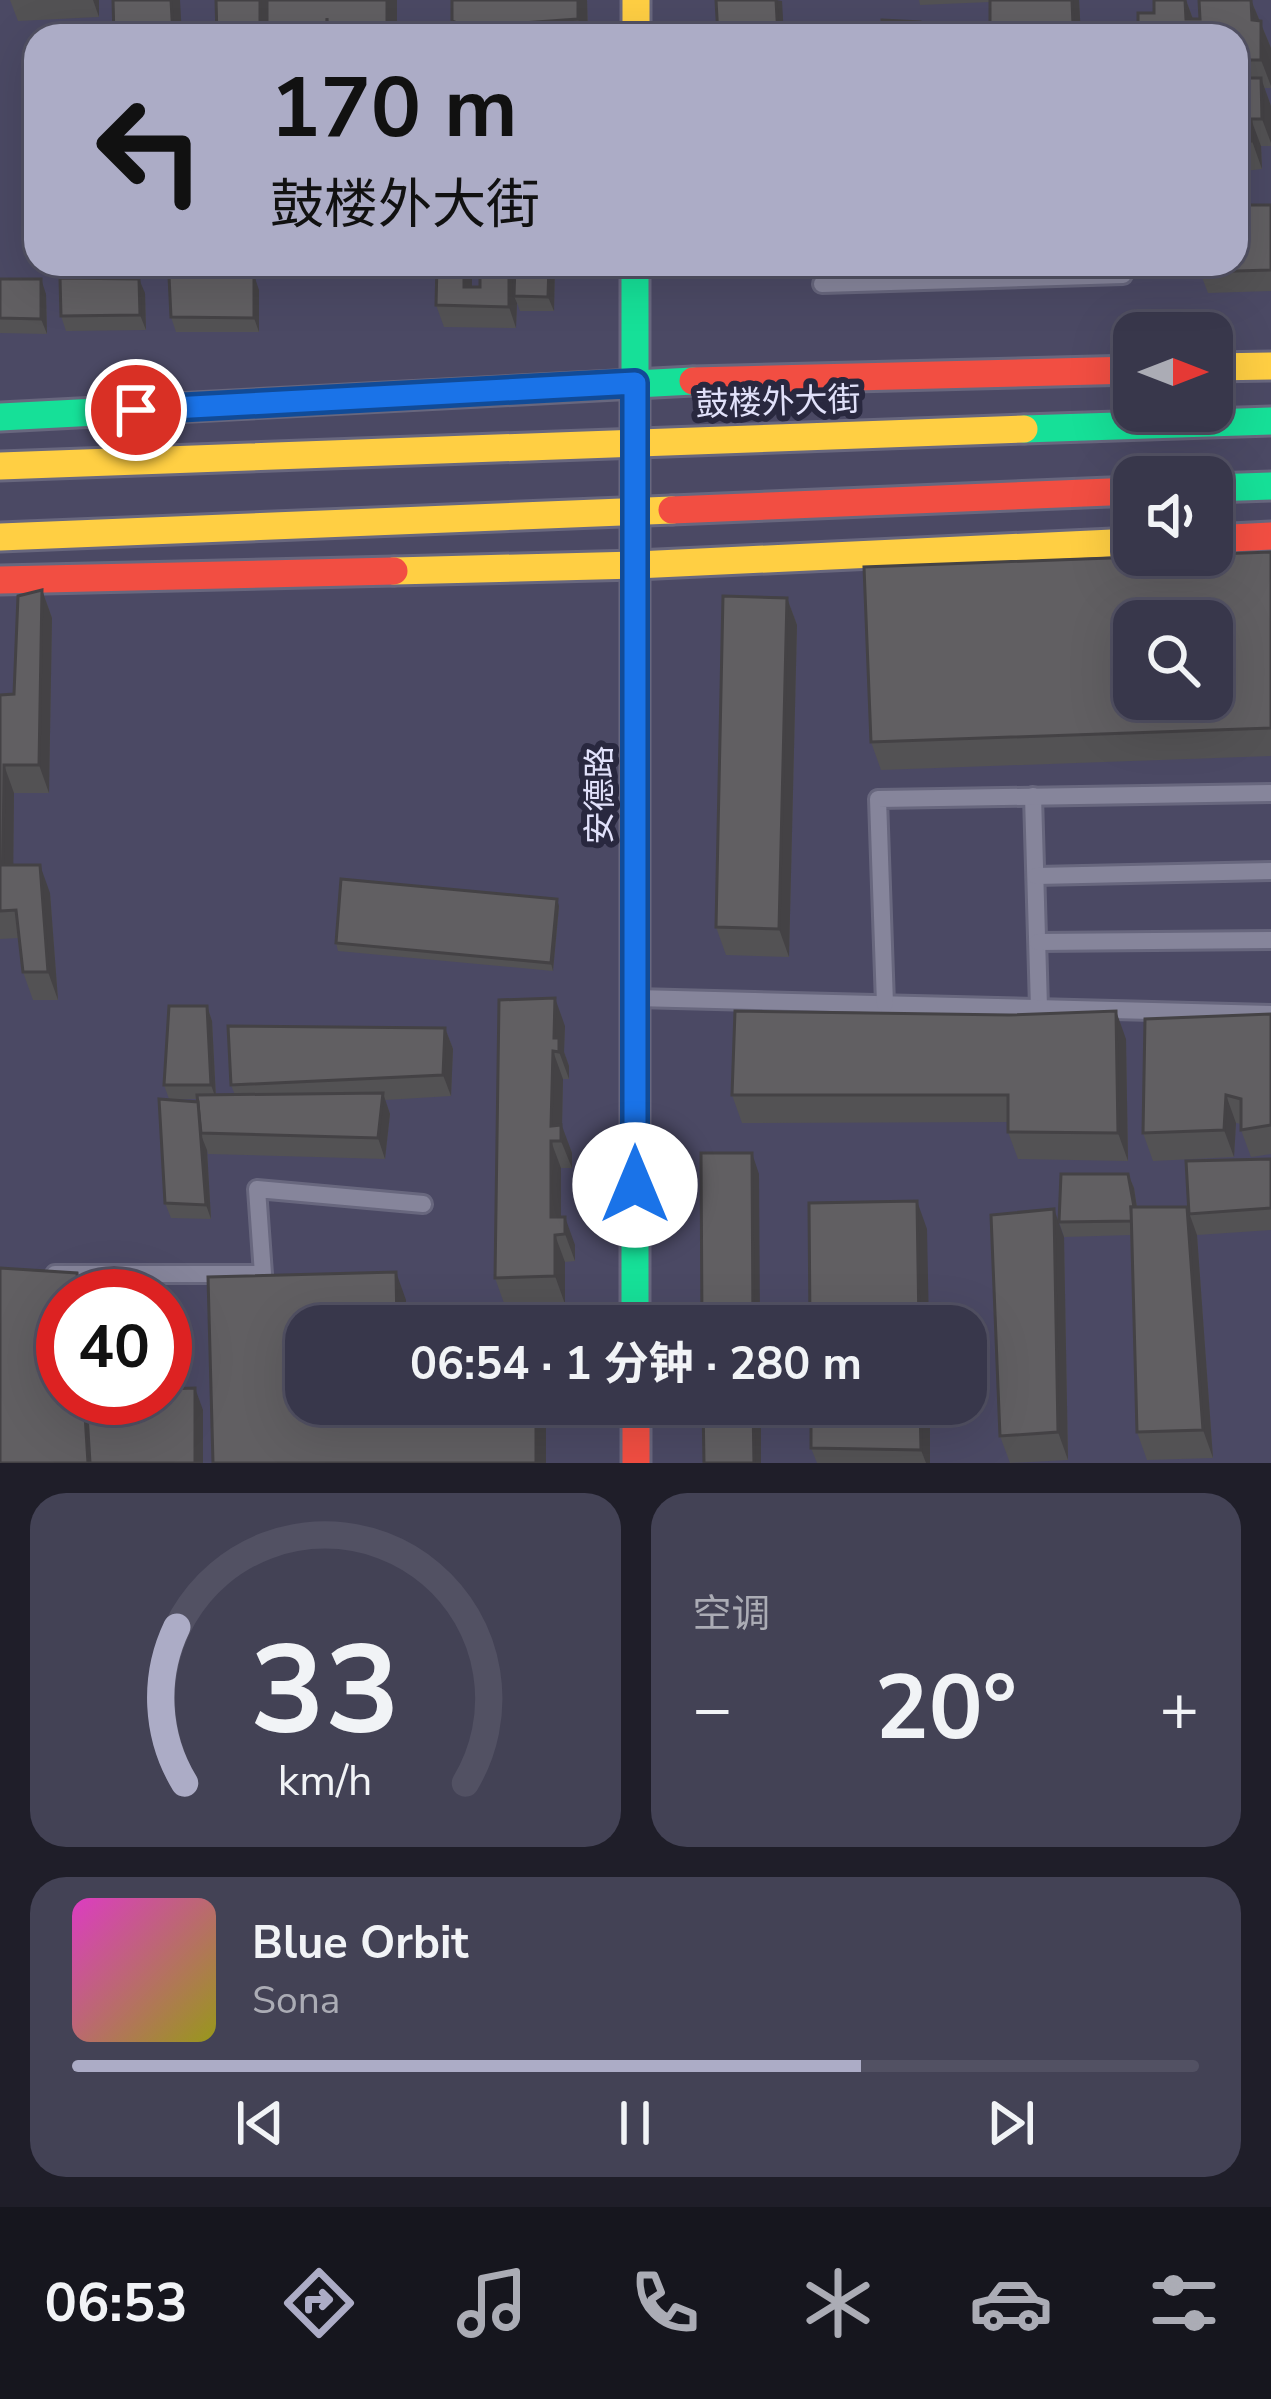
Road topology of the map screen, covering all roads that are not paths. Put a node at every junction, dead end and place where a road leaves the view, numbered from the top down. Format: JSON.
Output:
{"nodes":[{"id":1,"x":635,"y":276,"type":"edge"},
{"id":2,"x":1090,"y":276,"type":"edge"},
{"id":3,"x":822,"y":284,"type":"dead end"},
{"id":4,"x":1271,"y":366,"type":"edge"},
{"id":5,"x":1233,"y":367,"type":"edge"},
{"id":6,"x":1113,"y":371,"type":"edge"},
{"id":7,"x":635,"y":383,"type":"junction"},
{"id":8,"x":0,"y":417,"type":"edge"},
{"id":9,"x":1271,"y":421,"type":"edge"},
{"id":10,"x":635,"y":441,"type":"junction"},
{"id":11,"x":0,"y":466,"type":"edge"},
{"id":12,"x":1271,"y":486,"type":"edge"},
{"id":13,"x":1233,"y":487,"type":"edge"},
{"id":14,"x":1113,"y":492,"type":"edge"},
{"id":15,"x":634,"y":509,"type":"junction"},
{"id":16,"x":1271,"y":536,"type":"edge"},
{"id":17,"x":0,"y":537,"type":"edge"},
{"id":18,"x":1233,"y":538,"type":"edge"},
{"id":19,"x":1113,"y":543,"type":"edge"},
{"id":20,"x":636,"y":565,"type":"junction"},
{"id":21,"x":0,"y":580,"type":"edge"},
{"id":22,"x":1271,"y":793,"type":"edge"},
{"id":23,"x":1033,"y":796,"type":"junction"},
{"id":24,"x":1271,"y":871,"type":"edge"},
{"id":25,"x":1036,"y":876,"type":"junction"},
{"id":26,"x":1271,"y":940,"type":"edge"},
{"id":27,"x":1038,"y":942,"type":"junction"},
{"id":28,"x":635,"y":998,"type":"junction"},
{"id":29,"x":885,"y":1004,"type":"junction"},
{"id":30,"x":1040,"y":1008,"type":"junction"},
{"id":31,"x":1271,"y":1014,"type":"edge"},
{"id":32,"x":423,"y":1204,"type":"dead end"},
{"id":33,"x":192,"y":1274,"type":"edge"},
{"id":34,"x":635,"y":1305,"type":"edge"},
{"id":35,"x":636,"y":1425,"type":"edge"},
{"id":36,"x":636,"y":1463,"type":"edge"}],
"edges":[{"from":1,"to":7,"type":"street","name":"安德路"},
{"from":2,"to":3,"type":"lane"},
{"from":4,"to":5,"type":"street"},
{"from":6,"to":7,"type":"street","name":"鼓楼外大街"},
{"from":7,"to":8,"type":"street","name":"鼓楼外大街"},
{"from":7,"to":10,"type":"street","name":"安德路"},
{"from":9,"to":10,"type":"street","name":"鼓楼外大街"},
{"from":10,"to":11,"type":"street","name":"鼓楼外大街"},
{"from":10,"to":15,"type":"street","name":"安德路"},
{"from":12,"to":13,"type":"street"},
{"from":14,"to":15,"type":"street"},
{"from":15,"to":17,"type":"street"},
{"from":15,"to":20,"type":"street","name":"安德路"},
{"from":16,"to":18,"type":"street"},
{"from":19,"to":20,"type":"street"},
{"from":20,"to":21,"type":"street"},
{"from":20,"to":28,"type":"street","name":"安德路"},
{"from":22,"to":23,"type":"lane"},
{"from":23,"to":25,"type":"lane"},
{"from":23,"to":29,"type":"lane"},
{"from":24,"to":25,"type":"lane"},
{"from":25,"to":27,"type":"lane"},
{"from":26,"to":27,"type":"lane"},
{"from":27,"to":30,"type":"lane"},
{"from":28,"to":29,"type":"lane"},
{"from":28,"to":34,"type":"street","name":"安德路"},
{"from":29,"to":30,"type":"lane"},
{"from":30,"to":31,"type":"lane"},
{"from":32,"to":33,"type":"lane"},
{"from":35,"to":36,"type":"street"}]}
